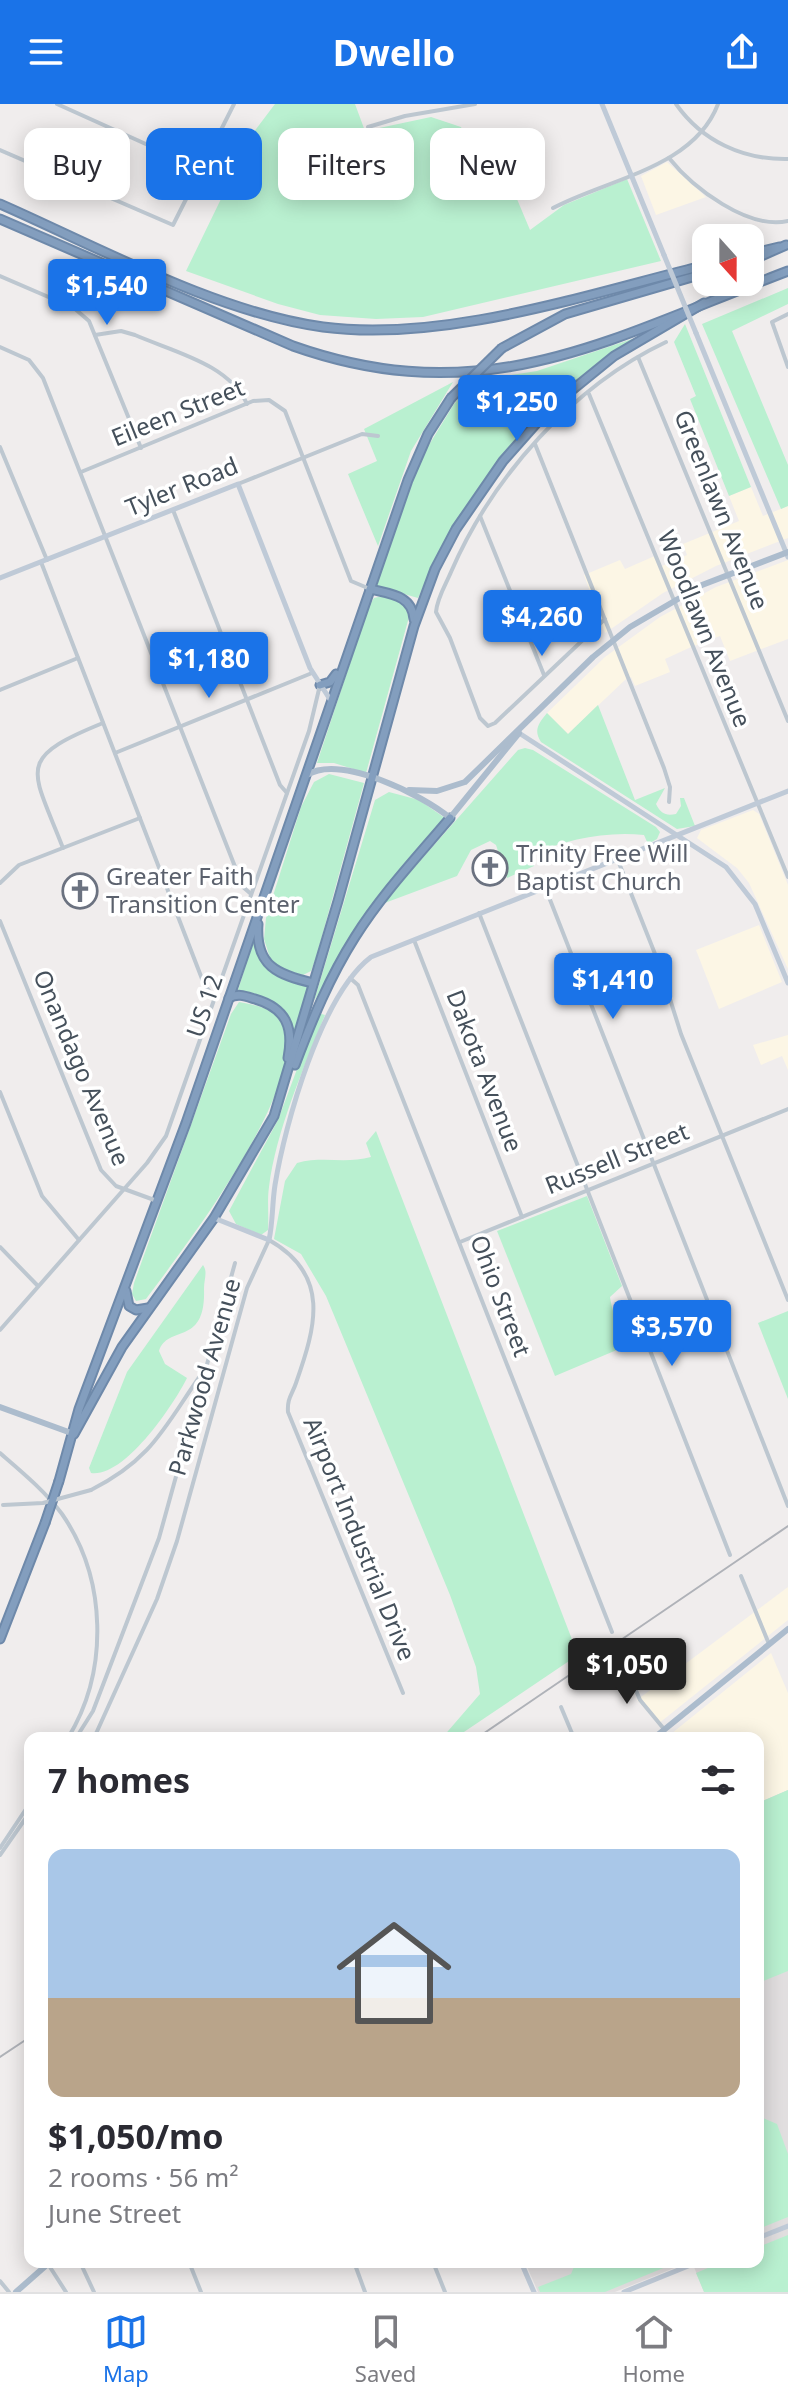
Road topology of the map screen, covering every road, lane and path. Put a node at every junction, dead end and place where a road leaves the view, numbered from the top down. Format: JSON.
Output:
{"nodes":[{"id":1,"x":57,"y":104,"type":"edge"},
{"id":2,"x":234,"y":104,"type":"edge"},
{"id":3,"x":475,"y":104,"type":"edge"},
{"id":4,"x":602,"y":104,"type":"edge"},
{"id":5,"x":676,"y":104,"type":"edge"},
{"id":6,"x":718,"y":104,"type":"edge"},
{"id":7,"x":368,"y":127,"type":"dead end"},
{"id":8,"x":221,"y":128,"type":"edge"},
{"id":9,"x":702,"y":131,"type":"junction"},
{"id":10,"x":146,"y":144,"type":"edge"},
{"id":11,"x":0,"y":150,"type":"edge"},
{"id":12,"x":669,"y":158,"type":"junction"},
{"id":13,"x":788,"y":159,"type":"edge"},
{"id":14,"x":630,"y":174,"type":"junction"},
{"id":15,"x":185,"y":200,"type":"edge"},
{"id":16,"x":0,"y":204,"type":"edge"},
{"id":17,"x":553,"y":208,"type":"dead end"},
{"id":18,"x":0,"y":219,"type":"edge"},
{"id":19,"x":788,"y":221,"type":"edge"},
{"id":20,"x":787,"y":245,"type":"edge"},
{"id":21,"x":764,"y":251,"type":"edge"},
{"id":22,"x":764,"y":257,"type":"edge"},
{"id":23,"x":692,"y":268,"type":"edge"},
{"id":24,"x":788,"y":271,"type":"edge"},
{"id":25,"x":0,"y":276,"type":"edge"},
{"id":26,"x":692,"y":277,"type":"edge"},
{"id":27,"x":704,"y":303,"type":"junction"},
{"id":28,"x":788,"y":314,"type":"edge"},
{"id":29,"x":95,"y":335,"type":"junction"},
{"id":30,"x":666,"y":342,"type":"dead end"},
{"id":31,"x":0,"y":347,"type":"edge"},
{"id":32,"x":638,"y":357,"type":"junction"},
{"id":33,"x":788,"y":367,"type":"edge"},
{"id":34,"x":589,"y":394,"type":"junction"},
{"id":35,"x":247,"y":404,"type":"junction"},
{"id":36,"x":378,"y":436,"type":"dead end"},
{"id":37,"x":535,"y":444,"type":"junction"},
{"id":38,"x":0,"y":447,"type":"edge"},
{"id":39,"x":141,"y":448,"type":"junction"},
{"id":40,"x":303,"y":457,"type":"junction"},
{"id":41,"x":81,"y":472,"type":"junction"},
{"id":42,"x":238,"y":484,"type":"junction"},
{"id":43,"x":173,"y":510,"type":"junction"},
{"id":44,"x":480,"y":516,"type":"junction"},
{"id":45,"x":107,"y":536,"type":"junction"},
{"id":46,"x":787,"y":554,"type":"edge"},
{"id":47,"x":44,"y":561,"type":"junction"},
{"id":48,"x":727,"y":574,"type":"junction"},
{"id":49,"x":0,"y":578,"type":"edge"},
{"id":50,"x":370,"y":589,"type":"junction"},
{"id":51,"x":673,"y":601,"type":"junction"},
{"id":52,"x":364,"y":606,"type":"junction"},
{"id":53,"x":605,"y":619,"type":"junction"},
{"id":54,"x":414,"y":626,"type":"junction"},
{"id":55,"x":613,"y":641,"type":"junction"},
{"id":56,"x":78,"y":658,"type":"junction"},
{"id":57,"x":312,"y":673,"type":"junction"},
{"id":58,"x":544,"y":675,"type":"junction"},
{"id":59,"x":319,"y":683,"type":"junction"},
{"id":60,"x":0,"y":690,"type":"edge"},
{"id":61,"x":246,"y":700,"type":"junction"},
{"id":62,"x":331,"y":701,"type":"junction"},
{"id":63,"x":788,"y":721,"type":"edge"},
{"id":64,"x":103,"y":723,"type":"junction"},
{"id":65,"x":181,"y":727,"type":"junction"},
{"id":66,"x":519,"y":733,"type":"junction"},
{"id":67,"x":115,"y":753,"type":"junction"},
{"id":68,"x":307,"y":775,"type":"junction"},
{"id":69,"x":372,"y":779,"type":"junction"},
{"id":70,"x":408,"y":790,"type":"junction"},
{"id":71,"x":788,"y":791,"type":"edge"},
{"id":72,"x":287,"y":793,"type":"junction"},
{"id":73,"x":669,"y":802,"type":"dead end"},
{"id":74,"x":758,"y":804,"type":"junction"},
{"id":75,"x":140,"y":818,"type":"junction"},
{"id":76,"x":450,"y":818,"type":"junction"},
{"id":77,"x":678,"y":836,"type":"junction"},
{"id":78,"x":63,"y":848,"type":"junction"},
{"id":79,"x":617,"y":858,"type":"junction"},
{"id":80,"x":788,"y":877,"type":"edge"},
{"id":81,"x":1,"y":880,"type":"edge"},
{"id":82,"x":545,"y":887,"type":"junction"},
{"id":83,"x":251,"y":894,"type":"junction"},
{"id":84,"x":260,"y":910,"type":"junction"},
{"id":85,"x":479,"y":913,"type":"junction"},
{"id":86,"x":0,"y":921,"type":"edge"},
{"id":87,"x":414,"y":938,"type":"junction"},
{"id":88,"x":349,"y":977,"type":"junction"},
{"id":89,"x":313,"y":983,"type":"junction"},
{"id":90,"x":788,"y":983,"type":"edge"},
{"id":91,"x":229,"y":998,"type":"junction"},
{"id":92,"x":215,"y":999,"type":"junction"},
{"id":93,"x":0,"y":1092,"type":"edge"},
{"id":94,"x":281,"y":1096,"type":"junction"},
{"id":95,"x":788,"y":1109,"type":"edge"},
{"id":96,"x":724,"y":1135,"type":"junction"},
{"id":97,"x":654,"y":1164,"type":"junction"},
{"id":98,"x":125,"y":1188,"type":"junction"},
{"id":99,"x":588,"y":1191,"type":"junction"},
{"id":100,"x":157,"y":1201,"type":"junction"},
{"id":101,"x":522,"y":1217,"type":"junction"},
{"id":102,"x":214,"y":1218,"type":"junction"},
{"id":103,"x":79,"y":1240,"type":"junction"},
{"id":104,"x":269,"y":1240,"type":"junction"},
{"id":105,"x":459,"y":1242,"type":"junction"},
{"id":106,"x":0,"y":1247,"type":"edge"},
{"id":107,"x":235,"y":1263,"type":"dead end"},
{"id":108,"x":128,"y":1281,"type":"junction"},
{"id":109,"x":38,"y":1286,"type":"junction"},
{"id":110,"x":788,"y":1300,"type":"edge"},
{"id":111,"x":148,"y":1308,"type":"junction"},
{"id":112,"x":0,"y":1330,"type":"edge"},
{"id":113,"x":208,"y":1365,"type":"junction"},
{"id":114,"x":0,"y":1407,"type":"edge"},
{"id":115,"x":74,"y":1434,"type":"junction"},
{"id":116,"x":0,"y":1454,"type":"edge"},
{"id":117,"x":2,"y":1505,"type":"edge"},
{"id":118,"x":788,"y":1506,"type":"edge"},
{"id":119,"x":730,"y":1555,"type":"dead end"},
{"id":120,"x":741,"y":1576,"type":"dead end"},
{"id":121,"x":788,"y":1629,"type":"edge"},
{"id":122,"x":612,"y":1632,"type":"dead end"},
{"id":123,"x":0,"y":1639,"type":"edge"},
{"id":124,"x":769,"y":1644,"type":"junction"},
{"id":125,"x":624,"y":1662,"type":"dead end"},
{"id":126,"x":403,"y":1693,"type":"dead end"},
{"id":127,"x":561,"y":1707,"type":"dead end"},
{"id":128,"x":664,"y":1729,"type":"junction"},
{"id":129,"x":72,"y":1732,"type":"edge"},
{"id":130,"x":80,"y":1732,"type":"edge"},
{"id":131,"x":97,"y":1732,"type":"edge"},
{"id":132,"x":571,"y":1732,"type":"edge"},
{"id":133,"x":661,"y":1732,"type":"edge"},
{"id":134,"x":24,"y":1812,"type":"edge"},
{"id":135,"x":24,"y":1821,"type":"edge"},
{"id":136,"x":0,"y":1848,"type":"edge"},
{"id":137,"x":0,"y":1855,"type":"edge"},
{"id":138,"x":788,"y":2226,"type":"edge"},
{"id":139,"x":764,"y":2236,"type":"edge"},
{"id":140,"x":43,"y":2268,"type":"edge"},
{"id":141,"x":52,"y":2268,"type":"edge"},
{"id":142,"x":82,"y":2268,"type":"edge"},
{"id":143,"x":191,"y":2268,"type":"edge"},
{"id":144,"x":356,"y":2268,"type":"edge"},
{"id":145,"x":435,"y":2268,"type":"edge"},
{"id":146,"x":524,"y":2268,"type":"edge"},
{"id":147,"x":683,"y":2268,"type":"edge"},
{"id":148,"x":0,"y":2281,"type":"edge"},
{"id":149,"x":92,"y":2291,"type":"edge"},
{"id":150,"x":9,"y":2292,"type":"edge"},
{"id":151,"x":16,"y":2292,"type":"edge"},
{"id":152,"x":66,"y":2292,"type":"edge"},
{"id":153,"x":201,"y":2292,"type":"edge"},
{"id":154,"x":365,"y":2292,"type":"edge"},
{"id":155,"x":445,"y":2292,"type":"edge"},
{"id":156,"x":534,"y":2292,"type":"edge"},
{"id":157,"x":624,"y":2292,"type":"edge"}],
"edges":[{"from":1,"to":10,"type":"street"},
{"from":2,"to":8,"type":"street"},
{"from":3,"to":7,"type":"street"},
{"from":4,"to":14,"type":"street"},
{"from":5,"to":9,"type":"street"},
{"from":6,"to":9,"type":"street"},
{"from":9,"to":12,"type":"street"},
{"from":9,"to":13,"type":"street"},
{"from":11,"to":15,"type":"street"},
{"from":12,"to":14,"type":"street"},
{"from":12,"to":19,"type":"street"},
{"from":14,"to":17,"type":"street"},
{"from":14,"to":46,"type":"street","bridge":true},
{"from":16,"to":23,"type":"highway"},
{"from":18,"to":27,"type":"highway"},
{"from":20,"to":21,"type":"highway"},
{"from":20,"to":22,"type":"highway"},
{"from":24,"to":27,"type":"highway"},
{"from":25,"to":29,"type":"street"},
{"from":26,"to":50,"type":"highway","number":"US 12","bridge":true},
{"from":27,"to":54,"type":"highway","number":"US 12"},
{"from":28,"to":33,"type":"street"},
{"from":29,"to":35,"type":"street"},
{"from":29,"to":39,"type":"street"},
{"from":30,"to":32,"type":"street"},
{"from":31,"to":41,"type":"street"},
{"from":32,"to":34,"type":"street"},
{"from":32,"to":48,"type":"street","name":"Greenlawn Avenue"},
{"from":34,"to":37,"type":"street"},
{"from":34,"to":51,"type":"street","name":"Woodlawn Avenue"},
{"from":35,"to":39,"type":"street","name":"Eileen Street"},
{"from":35,"to":40,"type":"street","name":"Eileen Street"},
{"from":36,"to":40,"type":"street","name":"Tyler Road"},
{"from":37,"to":44,"type":"street"},
{"from":37,"to":53,"type":"street"},
{"from":38,"to":47,"type":"street"},
{"from":39,"to":41,"type":"street","name":"Eileen Street"},
{"from":40,"to":42,"type":"street","name":"Tyler Road"},
{"from":40,"to":50,"type":"street","name":"Eileen Street"},
{"from":41,"to":45,"type":"street"},
{"from":42,"to":43,"type":"street","name":"Tyler Road"},
{"from":42,"to":57,"type":"street"},
{"from":43,"to":45,"type":"street","name":"Tyler Road"},
{"from":43,"to":61,"type":"street"},
{"from":44,"to":58,"type":"street"},
{"from":44,"to":58,"type":"street"},
{"from":45,"to":47,"type":"street","name":"Tyler Road"},
{"from":45,"to":65,"type":"street"},
{"from":46,"to":48,"type":"main road"},
{"from":47,"to":49,"type":"street","name":"Tyler Road"},
{"from":47,"to":56,"type":"street"},
{"from":48,"to":51,"type":"main road"},
{"from":48,"to":63,"type":"street","name":"Greenlawn Avenue"},
{"from":50,"to":52,"type":"highway","name":"US 12","number":"US 12"},
{"from":50,"to":54,"type":"highway"},
{"from":51,"to":55,"type":"main road"},
{"from":51,"to":74,"type":"street","name":"Woodlawn Avenue"},
{"from":52,"to":59,"type":"highway"},
{"from":52,"to":62,"type":"highway","name":"US 12","number":"US 12"},
{"from":53,"to":55,"type":"street"},
{"from":53,"to":58,"type":"street"},
{"from":54,"to":69,"type":"highway","number":"US 12"},
{"from":55,"to":66,"type":"main road"},
{"from":55,"to":73,"type":"street"},
{"from":56,"to":60,"type":"street"},
{"from":56,"to":64,"type":"street"},
{"from":57,"to":59,"type":"street"},
{"from":57,"to":61,"type":"street"},
{"from":59,"to":62,"type":"street"},
{"from":59,"to":72,"type":"street"},
{"from":61,"to":65,"type":"street"},
{"from":61,"to":72,"type":"street"},
{"from":62,"to":68,"type":"highway","name":"US 12","number":"US 12"},
{"from":64,"to":67,"type":"street"},
{"from":64,"to":78,"type":"street"},
{"from":65,"to":67,"type":"street"},
{"from":65,"to":83,"type":"street"},
{"from":66,"to":70,"type":"main road"},
{"from":66,"to":76,"type":"main road"},
{"from":66,"to":77,"type":"street"},
{"from":67,"to":75,"type":"street"},
{"from":68,"to":69,"type":"main road"},
{"from":68,"to":84,"type":"highway","name":"US 12","number":"US 12"},
{"from":69,"to":70,"type":"main road"},
{"from":69,"to":89,"type":"highway","name":"US 12","number":"US 12"},
{"from":70,"to":76,"type":"main road"},
{"from":71,"to":74,"type":"street","name":"Parkwood Avenue"},
{"from":72,"to":83,"type":"street"},
{"from":74,"to":77,"type":"street","name":"Parkwood Avenue"},
{"from":74,"to":80,"type":"street","name":"Woodlawn Avenue"},
{"from":75,"to":78,"type":"street"},
{"from":75,"to":92,"type":"street"},
{"from":76,"to":94,"type":"highway"},
{"from":77,"to":79,"type":"street","name":"Parkwood Avenue"},
{"from":77,"to":90,"type":"street"},
{"from":78,"to":81,"type":"street"},
{"from":79,"to":82,"type":"street","name":"Parkwood Avenue"},
{"from":79,"to":96,"type":"street"},
{"from":82,"to":85,"type":"street","name":"Parkwood Avenue"},
{"from":82,"to":97,"type":"street"},
{"from":83,"to":92,"type":"street"},
{"from":84,"to":89,"type":"highway"},
{"from":84,"to":91,"type":"highway","name":"US 12","number":"US 12"},
{"from":85,"to":87,"type":"street","name":"Parkwood Avenue"},
{"from":85,"to":99,"type":"street"},
{"from":86,"to":98,"type":"street","name":"Onandago Avenue"},
{"from":87,"to":88,"type":"street","name":"Parkwood Avenue"},
{"from":87,"to":101,"type":"street","name":"Dakota Avenue"},
{"from":88,"to":104,"type":"street","name":"Parkwood Avenue"},
{"from":88,"to":105,"type":"street","name":"Ohio Street"},
{"from":89,"to":94,"type":"highway","name":"US 12","number":"US 12"},
{"from":91,"to":94,"type":"highway"},
{"from":91,"to":100,"type":"highway","name":"US 12","number":"US 12"},
{"from":92,"to":98,"type":"street"},
{"from":93,"to":103,"type":"street"},
{"from":94,"to":102,"type":"highway","name":"US 12","number":"US 12"},
{"from":95,"to":96,"type":"street","name":"Russell Street"},
{"from":96,"to":97,"type":"street","name":"Russell Street"},
{"from":96,"to":110,"type":"street"},
{"from":97,"to":99,"type":"street","name":"Russell Street"},
{"from":97,"to":118,"type":"street"},
{"from":98,"to":100,"type":"street","name":"Onandago Avenue"},
{"from":98,"to":103,"type":"street"},
{"from":99,"to":101,"type":"street","name":"Russell Street"},
{"from":99,"to":119,"type":"street"},
{"from":100,"to":108,"type":"highway","name":"US 12","number":"US 12"},
{"from":101,"to":105,"type":"street","name":"Russell Street"},
{"from":102,"to":104,"type":"street","name":"Airport Industrial Drive"},
{"from":102,"to":111,"type":"highway","name":"US 12","number":"US 12"},
{"from":103,"to":109,"type":"street"},
{"from":104,"to":126,"type":"street","name":"Airport Industrial Drive"},
{"from":104,"to":131,"type":"street","name":"Parkwood Avenue"},
{"from":105,"to":122,"type":"street","name":"Ohio Street"},
{"from":106,"to":109,"type":"street"},
{"from":107,"to":113,"type":"street"},
{"from":108,"to":111,"type":"highway"},
{"from":108,"to":115,"type":"highway","name":"US 12","number":"US 12"},
{"from":109,"to":112,"type":"street"},
{"from":111,"to":115,"type":"highway","name":"US 12","number":"US 12"},
{"from":113,"to":117,"type":"street","bridge":true},
{"from":113,"to":130,"type":"street"},
{"from":114,"to":115,"type":"main road"},
{"from":115,"to":123,"type":"highway","name":"US 12","number":"US 12","bridge":true},
{"from":116,"to":129,"type":"street"},
{"from":120,"to":124,"type":"street"},
{"from":121,"to":124,"type":"main road"},
{"from":124,"to":128,"type":"main road"},
{"from":125,"to":128,"type":"street"},
{"from":127,"to":132,"type":"street"},
{"from":128,"to":133,"type":"main road"},
{"from":134,"to":136,"type":"street"},
{"from":135,"to":137,"type":"street"},
{"from":138,"to":139,"type":"street"},
{"from":140,"to":151,"type":"main road"},
{"from":141,"to":152,"type":"street"},
{"from":142,"to":149,"type":"street"},
{"from":143,"to":153,"type":"street"},
{"from":144,"to":154,"type":"street"},
{"from":145,"to":155,"type":"street"},
{"from":146,"to":156,"type":"street"},
{"from":147,"to":157,"type":"street"},
{"from":148,"to":150,"type":"street"}]}
